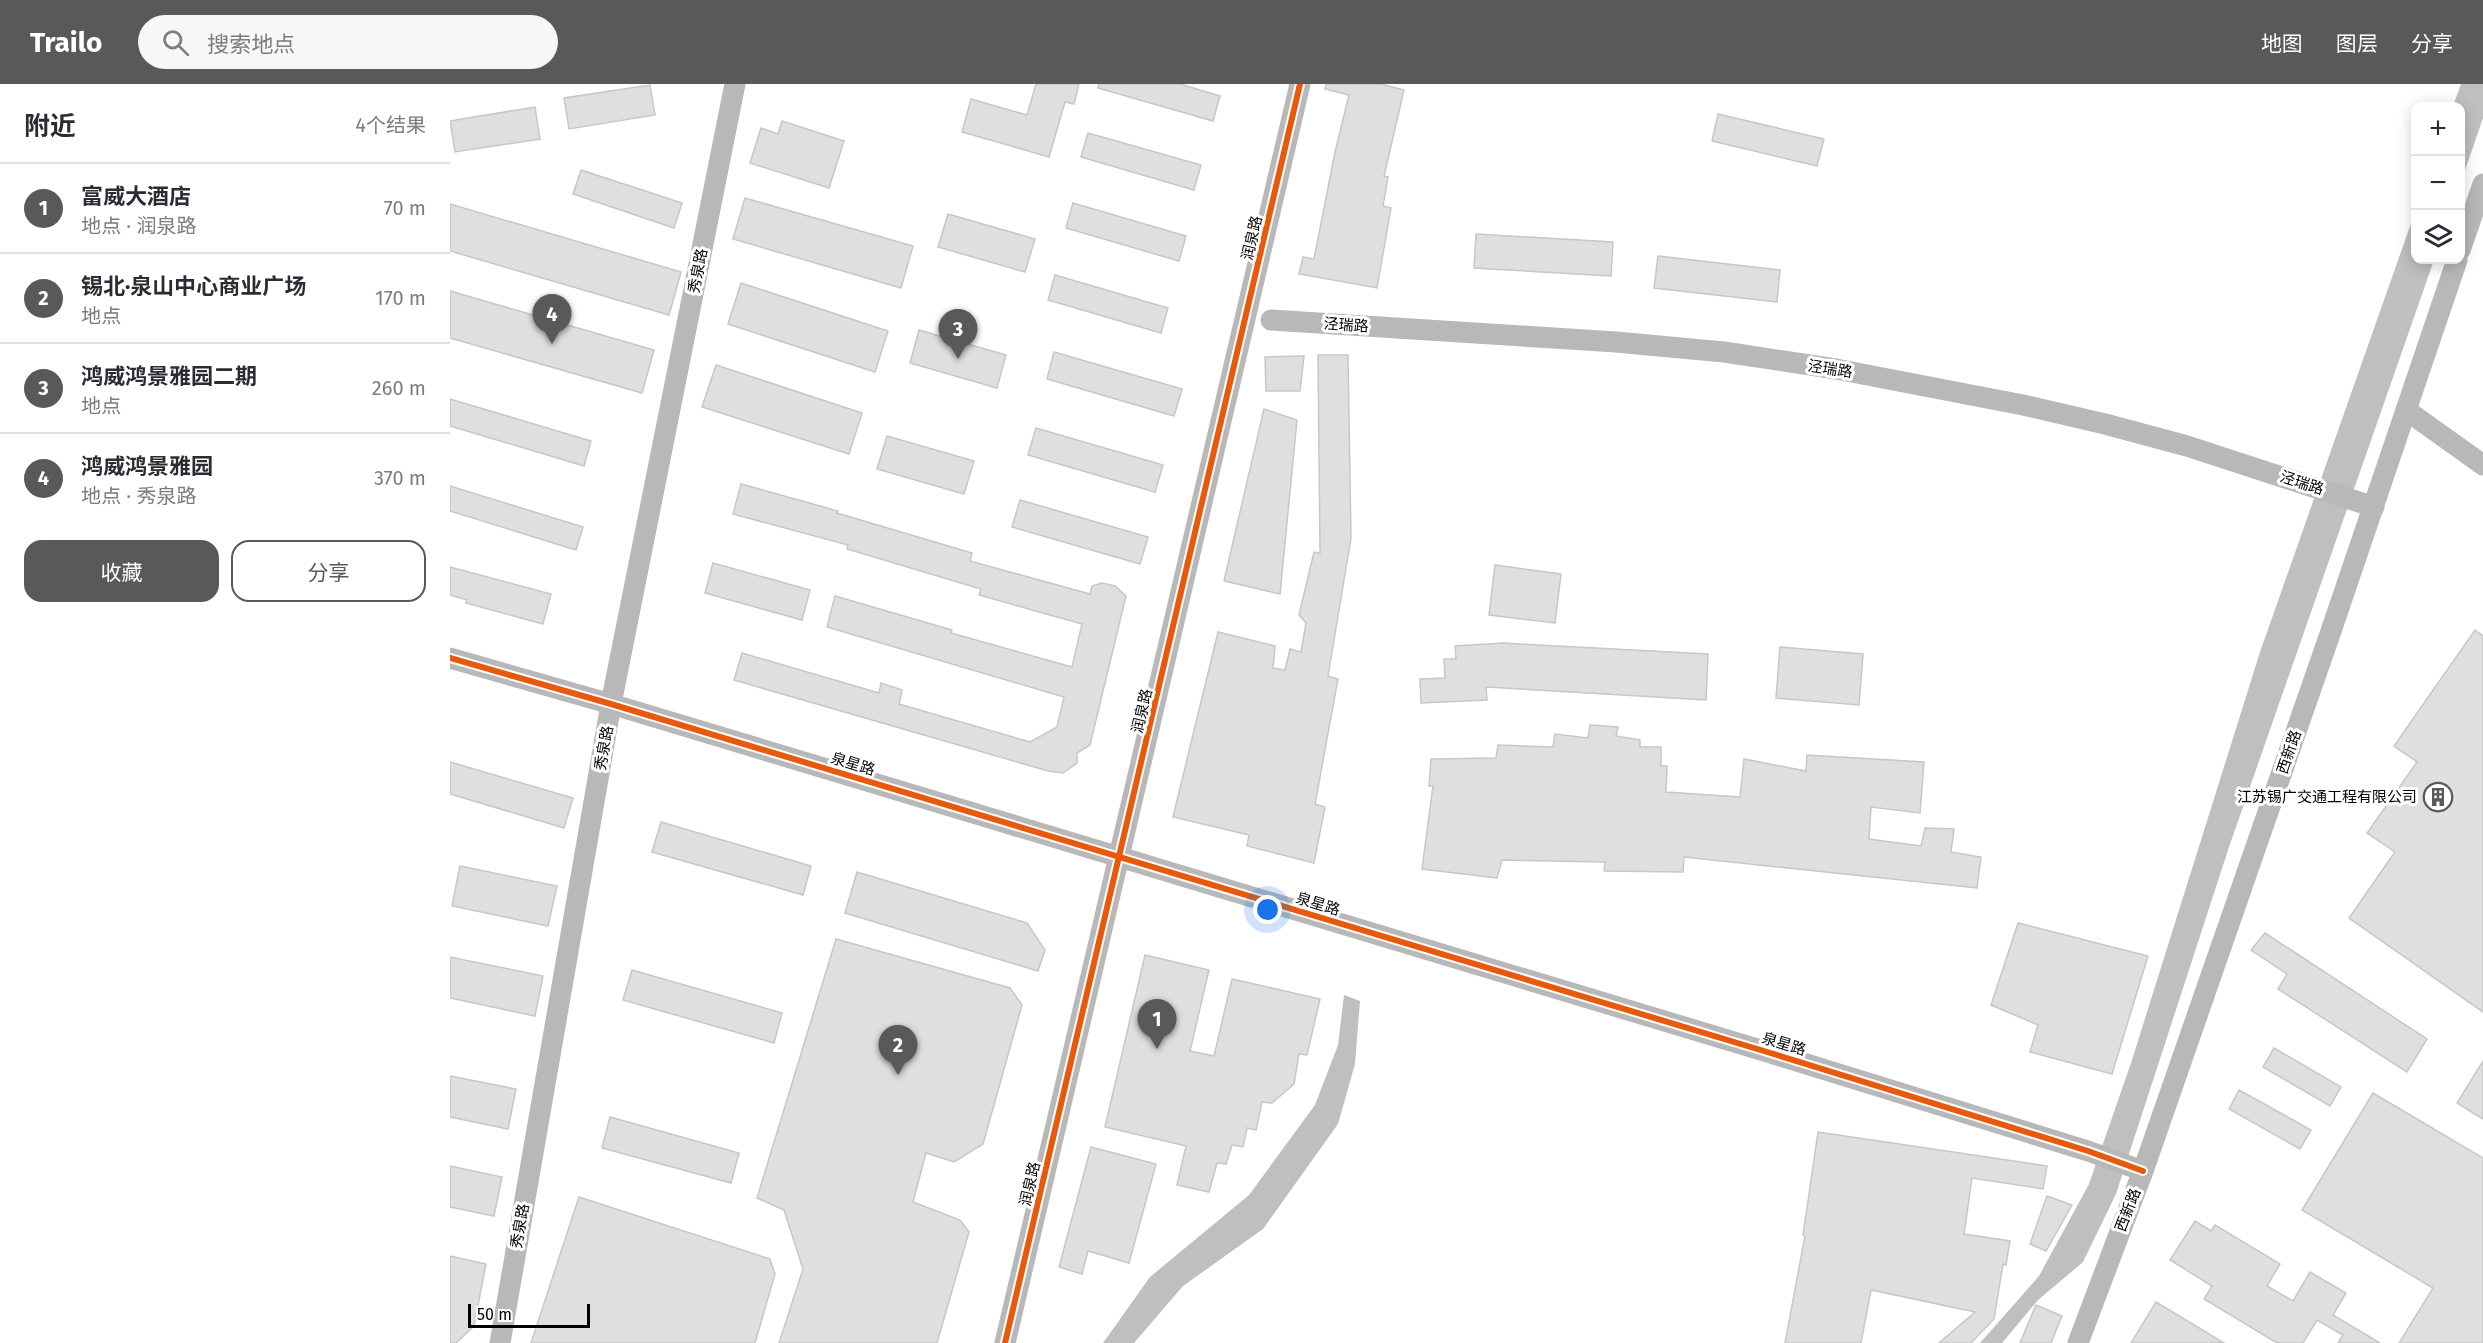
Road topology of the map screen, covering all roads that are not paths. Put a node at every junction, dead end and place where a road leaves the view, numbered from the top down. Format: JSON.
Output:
{"nodes":[{"id":1,"x":735,"y":84,"type":"edge"},
{"id":2,"x":1300,"y":84,"type":"edge"},
{"id":3,"x":2483,"y":184,"type":"edge"},
{"id":4,"x":2465,"y":236,"type":"edge"},
{"id":5,"x":2456,"y":264,"type":"edge"},
{"id":6,"x":1271,"y":320,"type":"dead end"},
{"id":7,"x":2406,"y":410,"type":"junction"},
{"id":8,"x":2483,"y":465,"type":"edge"},
{"id":9,"x":2364,"y":504,"type":"junction"},
{"id":10,"x":450,"y":657,"type":"edge"},
{"id":11,"x":611,"y":704,"type":"junction"},
{"id":12,"x":1120,"y":857,"type":"junction"},
{"id":13,"x":2137,"y":1169,"type":"junction"},
{"id":14,"x":500,"y":1343,"type":"edge"},
{"id":15,"x":1005,"y":1343,"type":"edge"},
{"id":16,"x":2078,"y":1343,"type":"edge"}],
"edges":[{"from":1,"to":11,"type":"street","name":"秀泉路"},
{"from":2,"to":12,"type":"street","name":"润泉路"},
{"from":3,"to":4,"type":"street"},
{"from":5,"to":7,"type":"street","name":"西新路"},
{"from":6,"to":9,"type":"street","name":"泾瑞路"},
{"from":7,"to":8,"type":"street"},
{"from":7,"to":9,"type":"street","name":"西新路"},
{"from":9,"to":13,"type":"street","name":"西新路"},
{"from":10,"to":11,"type":"street","name":"泉星路"},
{"from":11,"to":12,"type":"street","name":"泉星路"},
{"from":11,"to":14,"type":"street","name":"秀泉路"},
{"from":12,"to":13,"type":"street","name":"泉星路"},
{"from":12,"to":15,"type":"street","name":"润泉路"},
{"from":13,"to":16,"type":"street","name":"西新路"}]}
